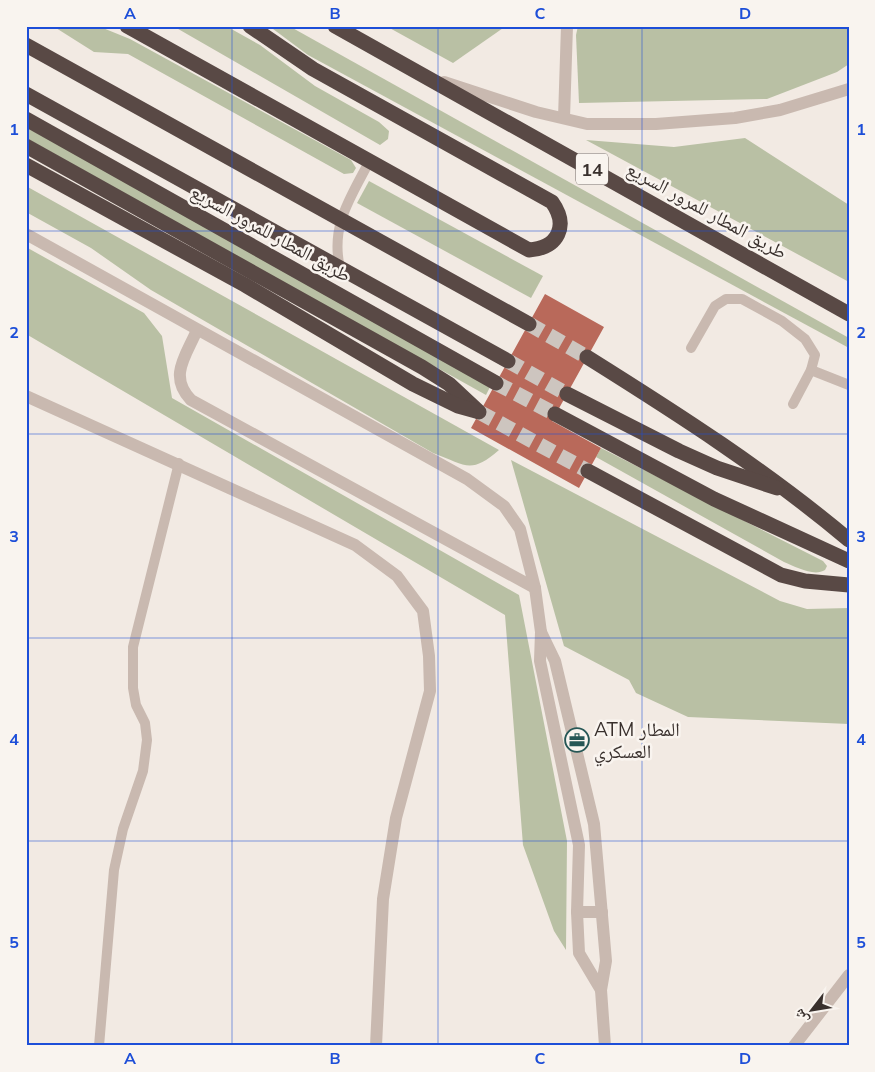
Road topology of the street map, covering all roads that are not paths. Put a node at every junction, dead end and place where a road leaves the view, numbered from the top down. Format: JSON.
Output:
{"nodes":[{"id":1,"x":127,"y":26,"type":"edge"},
{"id":2,"x":250,"y":26,"type":"edge"},
{"id":3,"x":335,"y":26,"type":"edge"},
{"id":4,"x":567,"y":26,"type":"edge"},
{"id":5,"x":26,"y":45,"type":"edge"},
{"id":6,"x":427,"y":77,"type":"junction"},
{"id":7,"x":849,"y":89,"type":"edge"},
{"id":8,"x":26,"y":94,"type":"edge"},
{"id":9,"x":564,"y":118,"type":"junction"},
{"id":10,"x":26,"y":119,"type":"edge"},
{"id":11,"x":26,"y":146,"type":"edge"},
{"id":12,"x":370,"y":160,"type":"junction"},
{"id":13,"x":26,"y":166,"type":"edge"},
{"id":14,"x":340,"y":219,"type":"junction"},
{"id":15,"x":26,"y":234,"type":"edge"},
{"id":16,"x":340,"y":268,"type":"junction"},
{"id":17,"x":849,"y":314,"type":"edge"},
{"id":18,"x":529,"y":324,"type":"tunnel mouth"},
{"id":19,"x":197,"y":330,"type":"junction"},
{"id":20,"x":691,"y":348,"type":"dead end"},
{"id":21,"x":587,"y":357,"type":"tunnel mouth"},
{"id":22,"x":508,"y":361,"type":"tunnel mouth"},
{"id":23,"x":811,"y":370,"type":"junction"},
{"id":24,"x":496,"y":382,"type":"tunnel mouth"},
{"id":25,"x":849,"y":385,"type":"edge"},
{"id":26,"x":567,"y":394,"type":"tunnel mouth"},
{"id":27,"x":26,"y":396,"type":"edge"},
{"id":28,"x":793,"y":404,"type":"dead end"},
{"id":29,"x":555,"y":414,"type":"tunnel mouth"},
{"id":30,"x":179,"y":463,"type":"junction"},
{"id":31,"x":588,"y":471,"type":"tunnel mouth"},
{"id":32,"x":792,"y":494,"type":"junction"},
{"id":33,"x":849,"y":540,"type":"edge"},
{"id":34,"x":849,"y":562,"type":"edge"},
{"id":35,"x":849,"y":585,"type":"edge"},
{"id":36,"x":535,"y":588,"type":"junction"},
{"id":37,"x":541,"y":632,"type":"junction"},
{"id":38,"x":577,"y":912,"type":"junction"},
{"id":39,"x":602,"y":912,"type":"junction"},
{"id":40,"x":849,"y":975,"type":"edge"},
{"id":41,"x":601,"y":990,"type":"junction"},
{"id":42,"x":99,"y":1046,"type":"edge"},
{"id":43,"x":376,"y":1046,"type":"edge"},
{"id":44,"x":605,"y":1046,"type":"edge"},
{"id":45,"x":794,"y":1046,"type":"edge"}],
"edges":[{"from":1,"to":12,"type":"highway"},
{"from":2,"to":12,"type":"highway"},
{"from":3,"to":6,"type":"highway","name":"طريق المطار للمرور السريع","number":"14"},
{"from":4,"to":9,"type":"street"},
{"from":5,"to":14,"type":"highway"},
{"from":6,"to":9,"type":"street"},
{"from":6,"to":17,"type":"highway","name":"طريق المطار للمرور السريع","number":"14"},
{"from":7,"to":9,"type":"street"},
{"from":8,"to":16,"type":"highway"},
{"from":10,"to":24,"type":"highway","name":"طريق المطار للمرور السريع"},
{"from":11,"to":13,"type":"highway"},
{"from":12,"to":14,"type":"lane"},
{"from":14,"to":16,"type":"lane"},
{"from":14,"to":18,"type":"highway"},
{"from":15,"to":19,"type":"street"},
{"from":16,"to":22,"type":"highway"},
{"from":19,"to":36,"type":"street"},
{"from":19,"to":36,"type":"street"},
{"from":20,"to":23,"type":"lane"},
{"from":21,"to":32,"type":"highway"},
{"from":23,"to":25,"type":"lane"},
{"from":23,"to":28,"type":"lane"},
{"from":26,"to":32,"type":"highway"},
{"from":27,"to":30,"type":"street"},
{"from":29,"to":34,"type":"highway"},
{"from":30,"to":42,"type":"lane"},
{"from":30,"to":43,"type":"street"},
{"from":31,"to":35,"type":"highway"},
{"from":32,"to":33,"type":"highway"},
{"from":36,"to":37,"type":"street"},
{"from":37,"to":38,"type":"street"},
{"from":37,"to":39,"type":"street"},
{"from":38,"to":39,"type":"street"},
{"from":38,"to":41,"type":"street"},
{"from":39,"to":41,"type":"street"},
{"from":40,"to":45,"type":"street"},
{"from":41,"to":44,"type":"street"}]}
